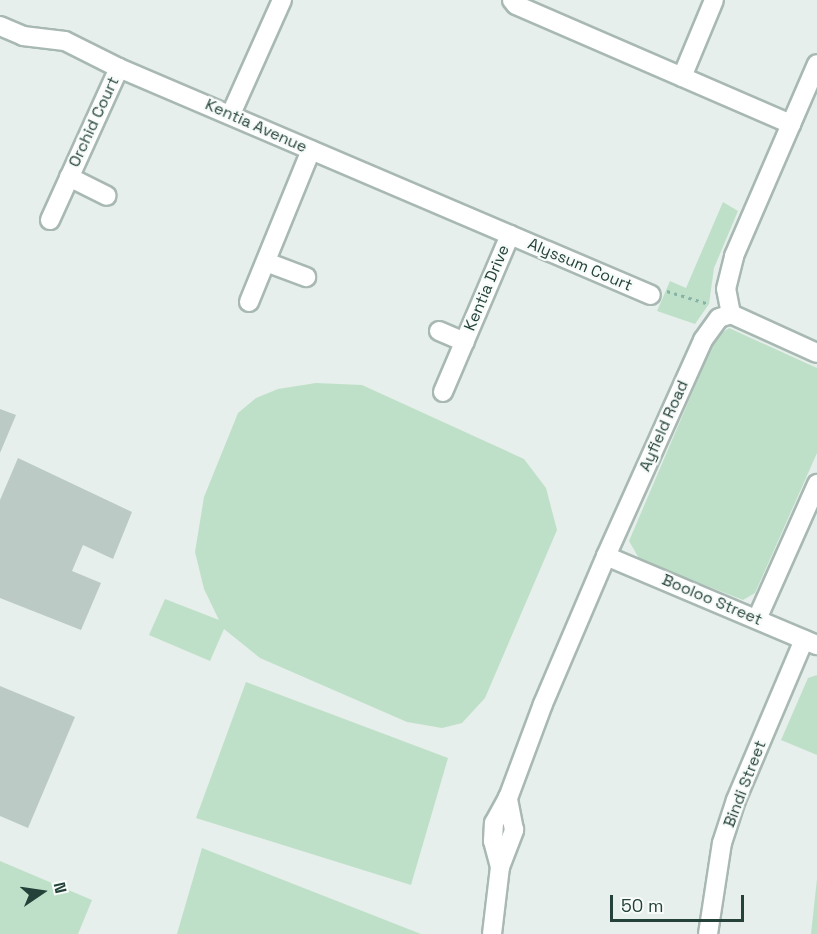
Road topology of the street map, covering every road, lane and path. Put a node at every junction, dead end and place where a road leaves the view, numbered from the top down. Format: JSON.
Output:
{"nodes":[{"id":1,"x":282,"y":0,"type":"edge"},
{"id":2,"x":512,"y":0,"type":"edge"},
{"id":3,"x":714,"y":0,"type":"edge"},
{"id":4,"x":0,"y":26,"type":"edge"},
{"id":5,"x":817,"y":64,"type":"edge"},
{"id":6,"x":120,"y":68,"type":"junction"},
{"id":7,"x":682,"y":77,"type":"junction"},
{"id":8,"x":231,"y":114,"type":"junction"},
{"id":9,"x":791,"y":124,"type":"junction"},
{"id":10,"x":311,"y":150,"type":"junction"},
{"id":11,"x":69,"y":177,"type":"junction"},
{"id":12,"x":106,"y":196,"type":"dead end"},
{"id":13,"x":50,"y":220,"type":"dead end"},
{"id":14,"x":510,"y":235,"type":"junction"},
{"id":15,"x":266,"y":262,"type":"junction"},
{"id":16,"x":306,"y":277,"type":"dead end"},
{"id":17,"x":651,"y":294,"type":"joint"},
{"id":18,"x":249,"y":302,"type":"dead end"},
{"id":19,"x":709,"y":304,"type":"dead end"},
{"id":20,"x":731,"y":314,"type":"junction"},
{"id":21,"x":440,"y":331,"type":"dead end"},
{"id":22,"x":465,"y":342,"type":"junction"},
{"id":23,"x":817,"y":353,"type":"edge"},
{"id":24,"x":443,"y":392,"type":"dead end"},
{"id":25,"x":817,"y":484,"type":"edge"},
{"id":26,"x":606,"y":556,"type":"junction"},
{"id":27,"x":757,"y":619,"type":"junction"},
{"id":28,"x":811,"y":642,"type":"edge"},
{"id":29,"x":492,"y":934,"type":"edge"},
{"id":30,"x":708,"y":934,"type":"edge"}],
"edges":[{"from":1,"to":8,"type":"street"},
{"from":2,"to":7,"type":"street"},
{"from":3,"to":7,"type":"street"},
{"from":4,"to":6,"type":"street","name":"Kentia Avenue"},
{"from":5,"to":9,"type":"street"},
{"from":6,"to":8,"type":"street","name":"Kentia Avenue"},
{"from":6,"to":11,"type":"street","name":"Orchid Court"},
{"from":7,"to":9,"type":"street"},
{"from":8,"to":10,"type":"street","name":"Kentia Avenue"},
{"from":9,"to":20,"type":"street"},
{"from":10,"to":14,"type":"street","name":"Kentia Avenue"},
{"from":10,"to":15,"type":"street"},
{"from":11,"to":12,"type":"street","name":"Orchid Court"},
{"from":11,"to":13,"type":"street","name":"Orchid Court"},
{"from":14,"to":17,"type":"street","name":"Alyssum Court"},
{"from":14,"to":22,"type":"street","name":"Kentia Drive"},
{"from":15,"to":16,"type":"street"},
{"from":15,"to":18,"type":"street"},
{"from":17,"to":19,"type":"path"},
{"from":20,"to":23,"type":"street"},
{"from":20,"to":26,"type":"street","name":"Ayfield Road"},
{"from":21,"to":22,"type":"street","name":"Kentia Drive"},
{"from":22,"to":24,"type":"street","name":"Kentia Drive"},
{"from":25,"to":27,"type":"street"},
{"from":26,"to":27,"type":"street","name":"Booloo Street"},
{"from":26,"to":29,"type":"street","name":"Ayfield Road"},
{"from":27,"to":28,"type":"street","name":"Booloo Street"},
{"from":28,"to":30,"type":"street","name":"Bindi Street"}]}
